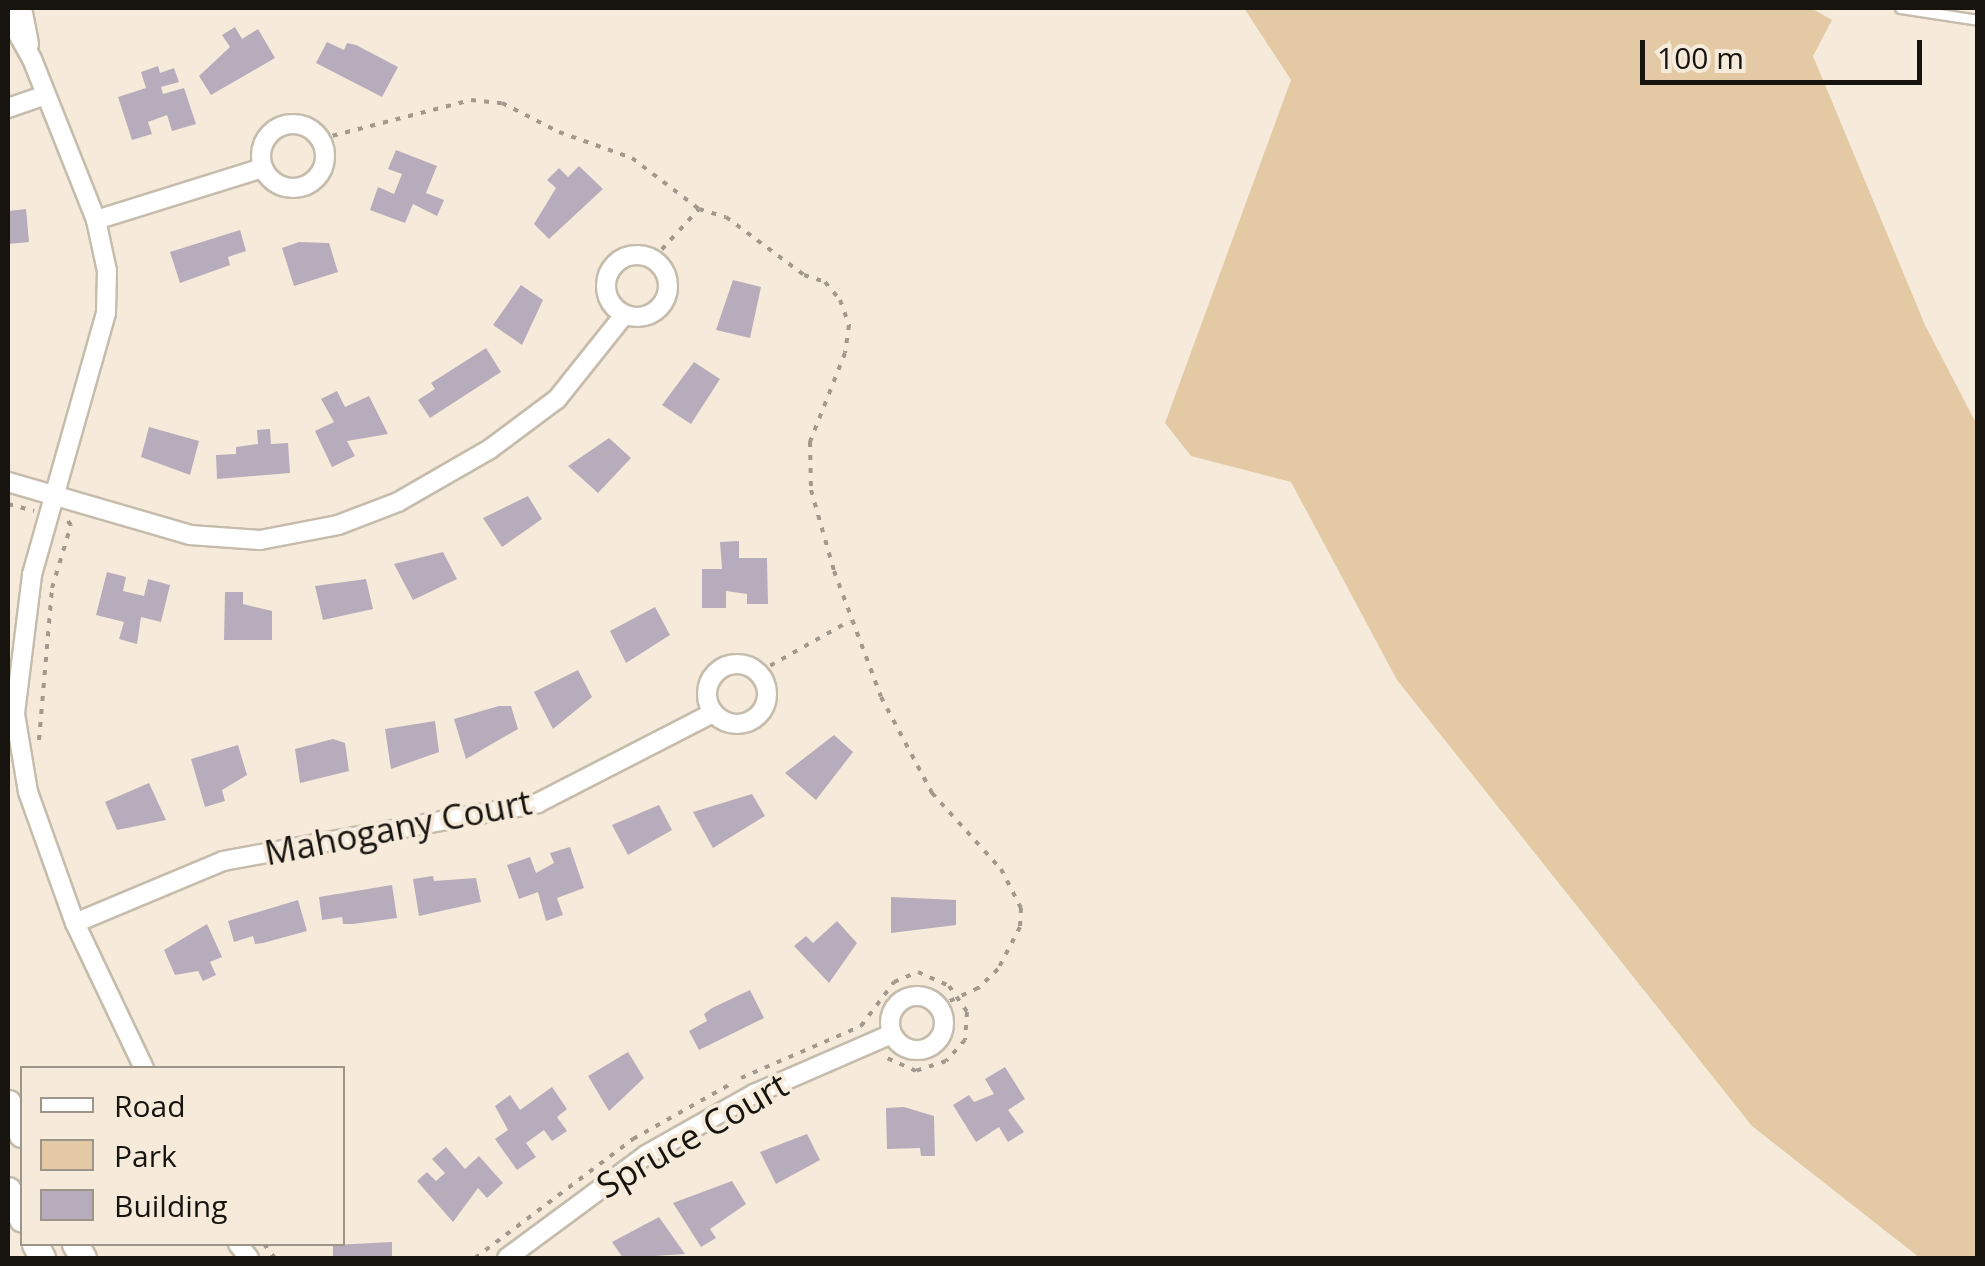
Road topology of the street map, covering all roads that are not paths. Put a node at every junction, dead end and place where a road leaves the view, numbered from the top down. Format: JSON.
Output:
{"nodes":[{"id":1,"x":22,"y":8,"type":"edge"},
{"id":2,"x":1900,"y":8,"type":"edge"},
{"id":3,"x":8,"y":16,"type":"edge"},
{"id":4,"x":1978,"y":20,"type":"edge"},
{"id":5,"x":32,"y":59,"type":"junction"},
{"id":6,"x":46,"y":95,"type":"junction"},
{"id":7,"x":8,"y":108,"type":"edge"},
{"id":8,"x":263,"y":168,"type":"junction"},
{"id":9,"x":96,"y":220,"type":"junction"},
{"id":10,"x":624,"y":314,"type":"junction"},
{"id":11,"x":8,"y":482,"type":"edge"},
{"id":12,"x":54,"y":496,"type":"junction"},
{"id":13,"x":713,"y":713,"type":"junction"},
{"id":14,"x":74,"y":922,"type":"junction"},
{"id":15,"x":892,"y":1034,"type":"junction"},
{"id":16,"x":143,"y":1066,"type":"edge"},
{"id":17,"x":8,"y":1103,"type":"edge"},
{"id":18,"x":20,"y":1130,"type":"edge"},
{"id":19,"x":8,"y":1190,"type":"edge"},
{"id":20,"x":20,"y":1215,"type":"edge"},
{"id":21,"x":507,"y":1258,"type":"edge"}],
"edges":[{"from":1,"to":5,"type":"street"},
{"from":2,"to":4,"type":"lane"},
{"from":3,"to":5,"type":"street"},
{"from":5,"to":6,"type":"street"},
{"from":6,"to":7,"type":"street"},
{"from":6,"to":9,"type":"street"},
{"from":8,"to":8,"type":"street"},
{"from":8,"to":9,"type":"street"},
{"from":9,"to":12,"type":"street"},
{"from":10,"to":10,"type":"street"},
{"from":10,"to":12,"type":"street"},
{"from":11,"to":12,"type":"street"},
{"from":12,"to":14,"type":"street"},
{"from":13,"to":13,"type":"street","name":"Mahogany Court"},
{"from":13,"to":14,"type":"street","name":"Mahogany Court"},
{"from":14,"to":16,"type":"street"},
{"from":15,"to":15,"type":"street"},
{"from":15,"to":21,"type":"street","name":"Spruce Court"},
{"from":17,"to":18,"type":"main road"},
{"from":19,"to":20,"type":"main road"}]}
